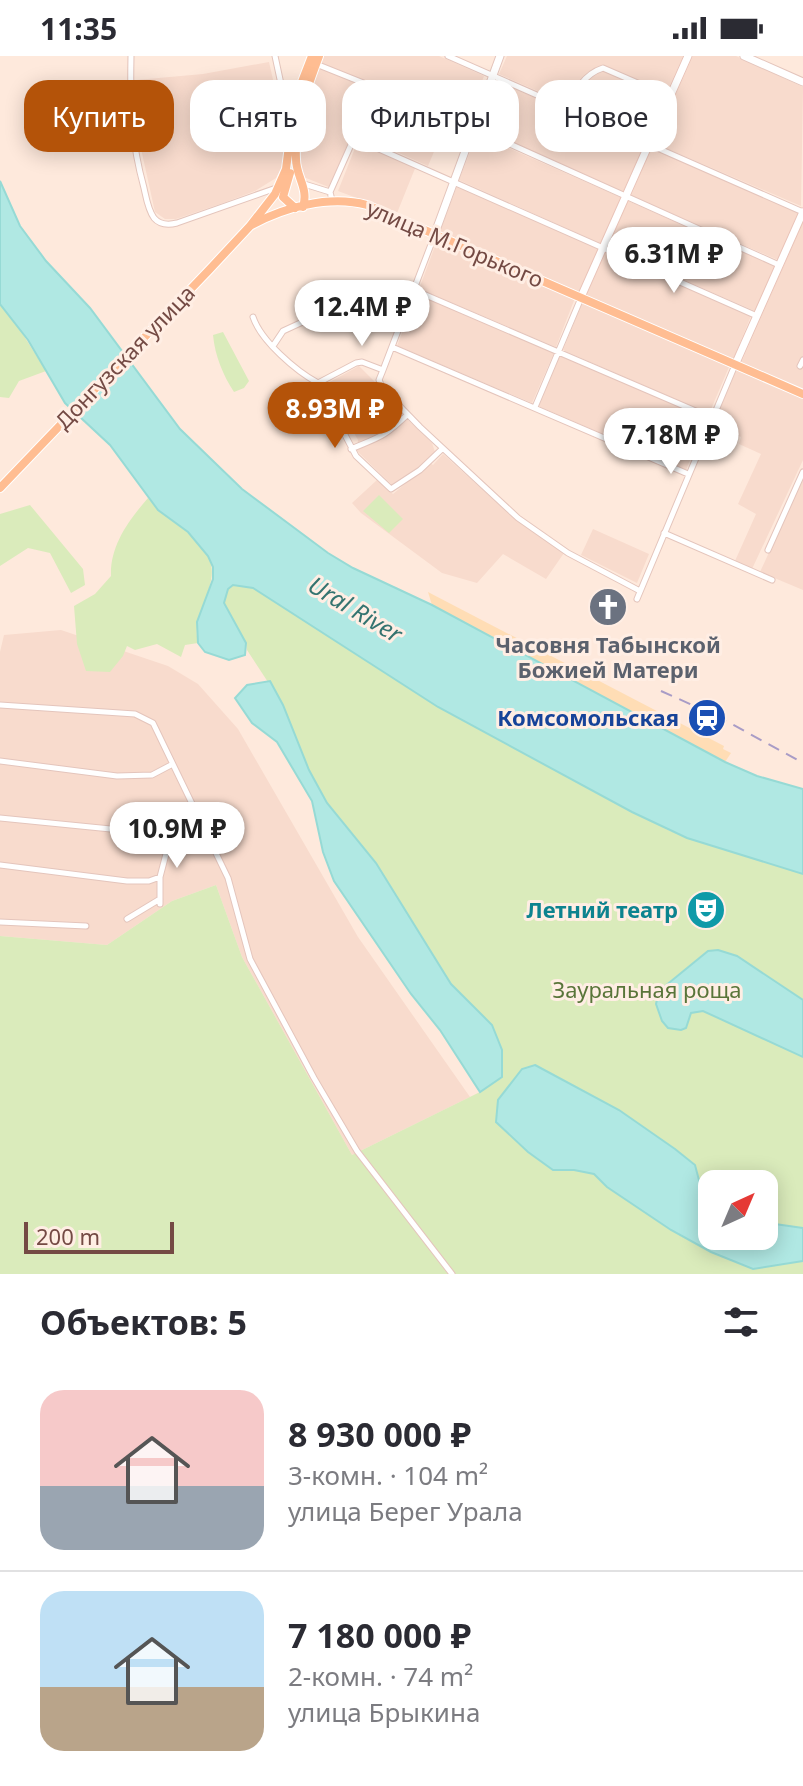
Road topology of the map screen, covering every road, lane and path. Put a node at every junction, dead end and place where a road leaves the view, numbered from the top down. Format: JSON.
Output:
{"nodes":[{"id":1,"x":131,"y":56,"type":"edge"},
{"id":2,"x":275,"y":56,"type":"edge"},
{"id":3,"x":448,"y":56,"type":"edge"},
{"id":4,"x":500,"y":56,"type":"edge"},
{"id":5,"x":688,"y":56,"type":"edge"},
{"id":6,"x":744,"y":56,"type":"edge"},
{"id":7,"x":316,"y":59,"type":"edge"},
{"id":8,"x":491,"y":75,"type":"junction"},
{"id":9,"x":280,"y":80,"type":"edge"},
{"id":10,"x":306,"y":80,"type":"edge"},
{"id":11,"x":363,"y":80,"type":"edge"},
{"id":12,"x":489,"y":80,"type":"edge"},
{"id":13,"x":585,"y":80,"type":"edge"},
{"id":14,"x":631,"y":80,"type":"edge"},
{"id":15,"x":677,"y":81,"type":"edge"},
{"id":16,"x":803,"y":82,"type":"edge"},
{"id":17,"x":535,"y":95,"type":"edge"},
{"id":18,"x":519,"y":150,"type":"edge"},
{"id":19,"x":288,"y":152,"type":"edge"},
{"id":20,"x":464,"y":152,"type":"edge"},
{"id":21,"x":646,"y":152,"type":"edge"},
{"id":22,"x":665,"y":152,"type":"edge"},
{"id":23,"x":453,"y":181,"type":"junction"},
{"id":24,"x":293,"y":185,"type":"junction"},
{"id":25,"x":331,"y":196,"type":"junction"},
{"id":26,"x":627,"y":197,"type":"junction"},
{"id":27,"x":299,"y":208,"type":"junction"},
{"id":28,"x":803,"y":212,"type":"edge"},
{"id":29,"x":250,"y":226,"type":"junction"},
{"id":30,"x":435,"y":233,"type":"junction"},
{"id":31,"x":604,"y":248,"type":"junction"},
{"id":32,"x":779,"y":265,"type":"junction"},
{"id":33,"x":414,"y":290,"type":"junction"},
{"id":34,"x":581,"y":297,"type":"junction"},
{"id":35,"x":332,"y":312,"type":"dead end"},
{"id":36,"x":757,"y":316,"type":"junction"},
{"id":37,"x":253,"y":317,"type":"dead end"},
{"id":38,"x":273,"y":346,"type":"junction"},
{"id":39,"x":392,"y":347,"type":"junction"},
{"id":40,"x":559,"y":353,"type":"junction"},
{"id":41,"x":735,"y":365,"type":"junction"},
{"id":42,"x":383,"y":370,"type":"junction"},
{"id":43,"x":318,"y":383,"type":"junction"},
{"id":44,"x":803,"y":394,"type":"edge"},
{"id":45,"x":535,"y":407,"type":"junction"},
{"id":46,"x":407,"y":415,"type":"junction"},
{"id":47,"x":712,"y":418,"type":"junction"},
{"id":48,"x":442,"y":448,"type":"junction"},
{"id":49,"x":351,"y":449,"type":"junction"},
{"id":50,"x":803,"y":472,"type":"edge"},
{"id":51,"x":688,"y":474,"type":"junction"},
{"id":52,"x":0,"y":488,"type":"edge"},
{"id":53,"x":664,"y":533,"type":"junction"},
{"id":54,"x":768,"y":550,"type":"dead end"},
{"id":55,"x":772,"y":580,"type":"dead end"},
{"id":56,"x":640,"y":591,"type":"junction"},
{"id":57,"x":637,"y":599,"type":"dead end"},
{"id":58,"x":0,"y":705,"type":"edge"},
{"id":59,"x":0,"y":761,"type":"edge"},
{"id":60,"x":171,"y":765,"type":"junction"},
{"id":61,"x":0,"y":818,"type":"edge"},
{"id":62,"x":204,"y":829,"type":"junction"},
{"id":63,"x":171,"y":835,"type":"junction"},
{"id":64,"x":0,"y":865,"type":"edge"},
{"id":65,"x":160,"y":877,"type":"junction"},
{"id":66,"x":127,"y":919,"type":"dead end"},
{"id":67,"x":0,"y":922,"type":"edge"},
{"id":68,"x":86,"y":926,"type":"dead end"},
{"id":69,"x":452,"y":1274,"type":"edge"}],
"edges":[{"from":1,"to":24,"type":"street"},
{"from":2,"to":9,"type":"street"},
{"from":3,"to":8,"type":"street"},
{"from":4,"to":8,"type":"main road"},
{"from":5,"to":15,"type":"main road"},
{"from":6,"to":16,"type":"main road"},
{"from":7,"to":10,"type":"main road"},
{"from":7,"to":11,"type":"street"},
{"from":7,"to":24,"type":"main road"},
{"from":8,"to":12,"type":"main road"},
{"from":8,"to":17,"type":"street"},
{"from":13,"to":14,"type":"street"},
{"from":18,"to":26,"type":"street"},
{"from":19,"to":24,"type":"main road"},
{"from":20,"to":23,"type":"main road"},
{"from":21,"to":26,"type":"main road"},
{"from":22,"to":28,"type":"street"},
{"from":23,"to":25,"type":"street"},
{"from":23,"to":30,"type":"main road"},
{"from":23,"to":31,"type":"street"},
{"from":24,"to":25,"type":"street"},
{"from":24,"to":27,"type":"main road"},
{"from":24,"to":27,"type":"main road"},
{"from":24,"to":29,"type":"main road","name":"Донгузская улица"},
{"from":25,"to":27,"type":"main road","name":"улица М.Горького"},
{"from":25,"to":30,"type":"main road","name":"улица М.Горького"},
{"from":26,"to":31,"type":"main road"},
{"from":26,"to":32,"type":"street"},
{"from":27,"to":29,"type":"main road","name":"улица М.Горького"},
{"from":28,"to":32,"type":"main road"},
{"from":29,"to":52,"type":"main road","name":"Донгузская улица"},
{"from":30,"to":33,"type":"street"},
{"from":30,"to":34,"type":"main road","name":"улица М.Горького"},
{"from":31,"to":34,"type":"main road"},
{"from":31,"to":36,"type":"street"},
{"from":32,"to":36,"type":"main road"},
{"from":33,"to":39,"type":"street"},
{"from":33,"to":40,"type":"street"},
{"from":34,"to":40,"type":"street"},
{"from":34,"to":41,"type":"main road","name":"улица М.Горького"},
{"from":35,"to":38,"type":"street"},
{"from":36,"to":41,"type":"main road"},
{"from":37,"to":38,"type":"street"},
{"from":38,"to":43,"type":"street"},
{"from":39,"to":42,"type":"street"},
{"from":39,"to":45,"type":"street"},
{"from":40,"to":45,"type":"street"},
{"from":40,"to":47,"type":"street"},
{"from":41,"to":44,"type":"main road","name":"улица М.Горького"},
{"from":41,"to":47,"type":"street"},
{"from":42,"to":43,"type":"street"},
{"from":42,"to":46,"type":"street"},
{"from":43,"to":49,"type":"street"},
{"from":45,"to":51,"type":"street"},
{"from":46,"to":48,"type":"street"},
{"from":46,"to":49,"type":"street"},
{"from":47,"to":51,"type":"street"},
{"from":48,"to":49,"type":"street"},
{"from":48,"to":56,"type":"street"},
{"from":50,"to":54,"type":"street"},
{"from":51,"to":53,"type":"street"},
{"from":53,"to":55,"type":"street"},
{"from":53,"to":56,"type":"street"},
{"from":56,"to":57,"type":"street"},
{"from":58,"to":60,"type":"street"},
{"from":59,"to":60,"type":"street"},
{"from":60,"to":62,"type":"street"},
{"from":61,"to":63,"type":"street"},
{"from":62,"to":63,"type":"street"},
{"from":62,"to":69,"type":"street"},
{"from":63,"to":65,"type":"street"},
{"from":64,"to":65,"type":"street"},
{"from":65,"to":66,"type":"street"},
{"from":67,"to":68,"type":"street"}]}
